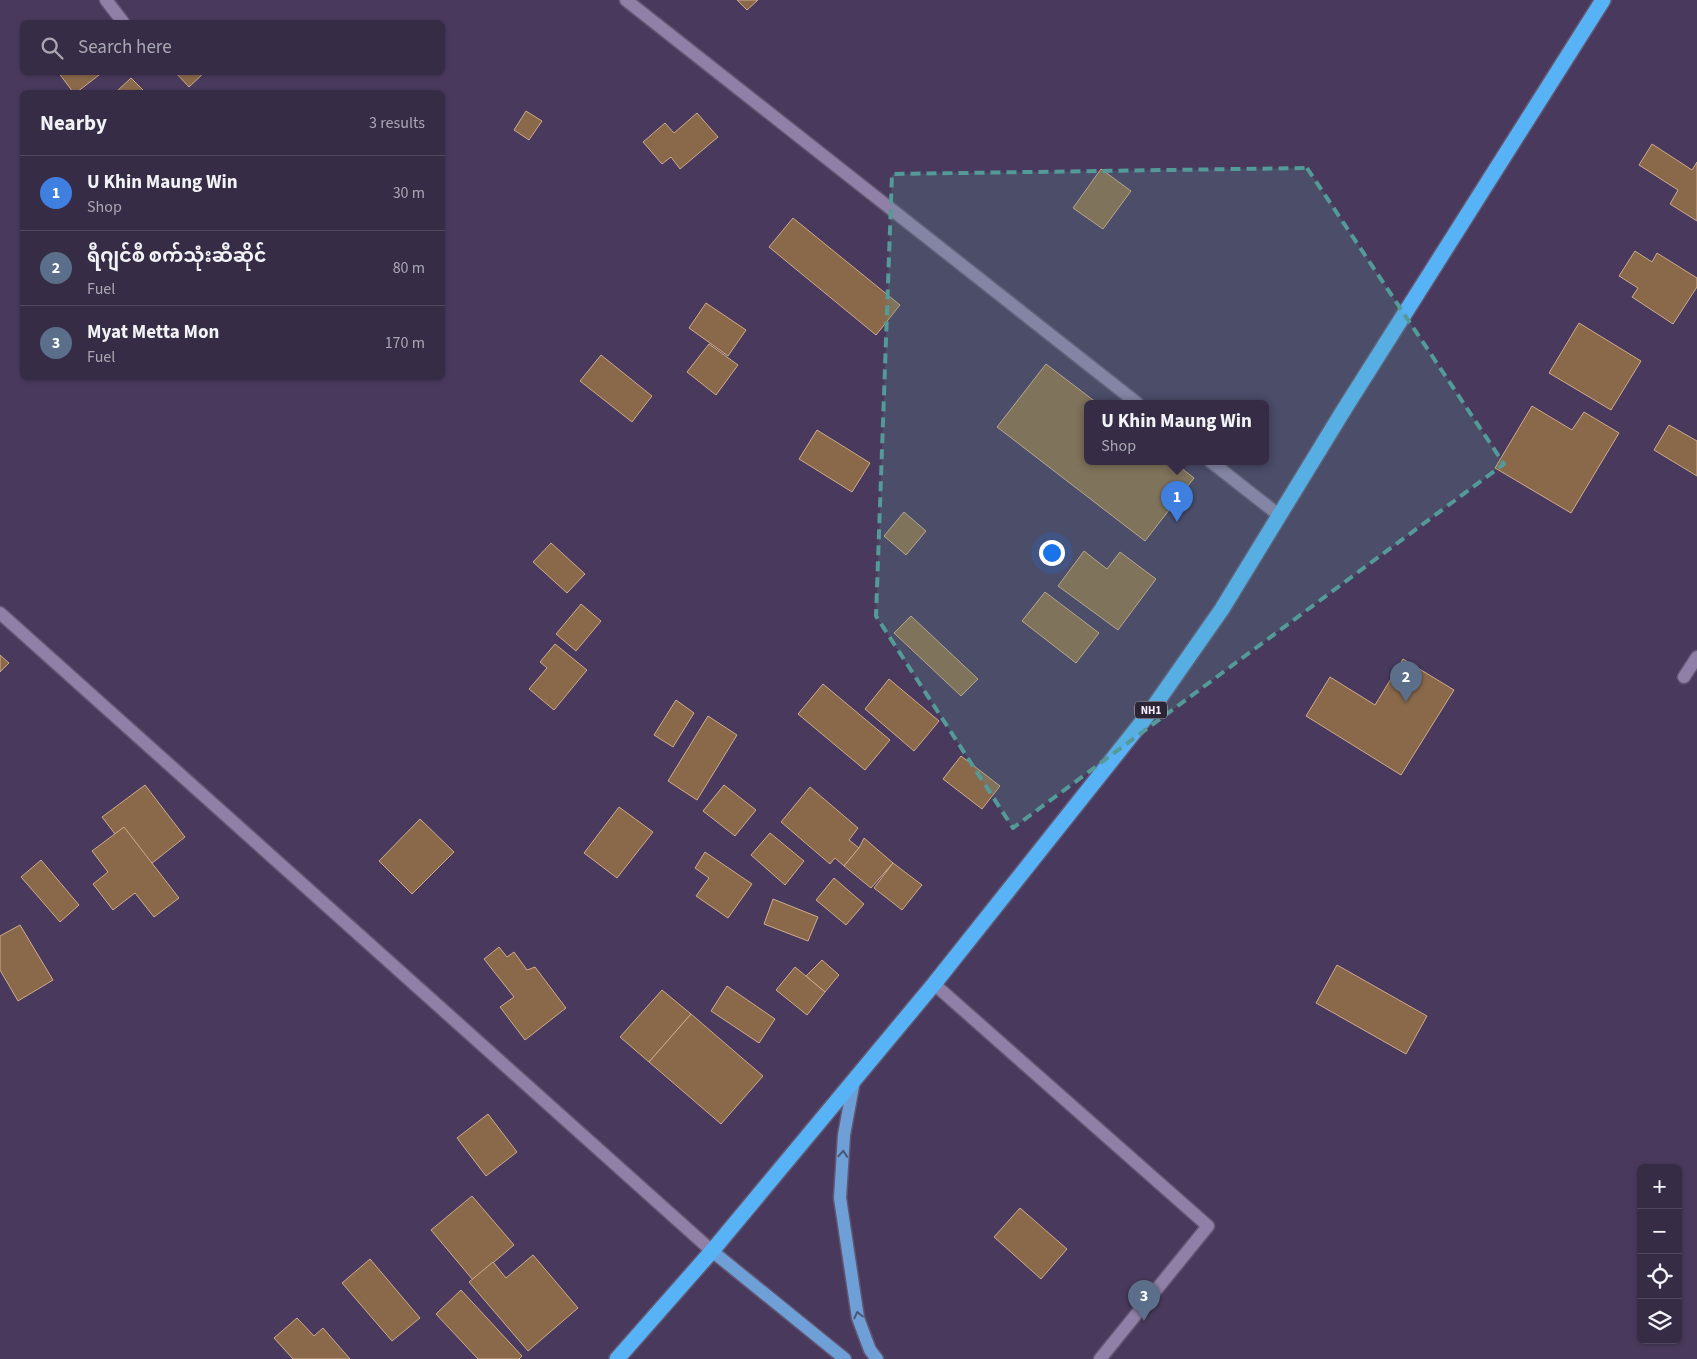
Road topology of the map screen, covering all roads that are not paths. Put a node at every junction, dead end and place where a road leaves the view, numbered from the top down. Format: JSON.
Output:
{"nodes":[{"id":1,"x":106,"y":0,"type":"edge"},
{"id":2,"x":626,"y":0,"type":"edge"},
{"id":3,"x":1603,"y":0,"type":"edge"},
{"id":4,"x":121,"y":20,"type":"edge"},
{"id":5,"x":1133,"y":400,"type":"edge"},
{"id":6,"x":1215,"y":465,"type":"edge"},
{"id":7,"x":1280,"y":516,"type":"junction"},
{"id":8,"x":0,"y":613,"type":"edge"},
{"id":9,"x":1697,"y":657,"type":"edge"},
{"id":10,"x":1684,"y":677,"type":"dead end"},
{"id":11,"x":934,"y":984,"type":"junction"},
{"id":12,"x":854,"y":1081,"type":"junction"},
{"id":13,"x":712,"y":1250,"type":"junction"},
{"id":14,"x":617,"y":1359,"type":"edge"},
{"id":15,"x":845,"y":1359,"type":"edge"},
{"id":16,"x":877,"y":1359,"type":"edge"},
{"id":17,"x":1100,"y":1359,"type":"edge"}],
"edges":[{"from":1,"to":4,"type":"street"},
{"from":2,"to":5,"type":"street"},
{"from":3,"to":7,"type":"highway","number":"NH1"},
{"from":6,"to":7,"type":"street"},
{"from":7,"to":11,"type":"highway","number":"NH1"},
{"from":8,"to":13,"type":"street"},
{"from":9,"to":10,"type":"street"},
{"from":11,"to":12,"type":"highway","number":"NH1"},
{"from":11,"to":17,"type":"street"},
{"from":12,"to":13,"type":"highway","number":"NH1"},
{"from":16,"to":12,"type":"main road","one_way":true},
{"from":13,"to":14,"type":"highway","number":"NH1"},
{"from":13,"to":15,"type":"main road"}]}
